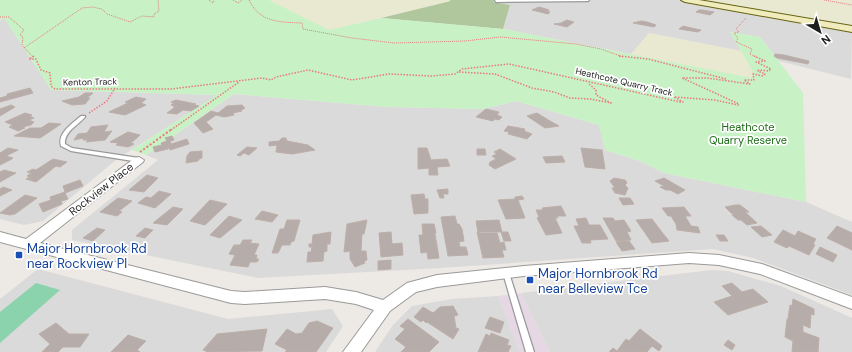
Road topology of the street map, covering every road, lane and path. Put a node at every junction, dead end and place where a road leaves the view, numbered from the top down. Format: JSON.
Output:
{"nodes":[{"id":1,"x":158,"y":0,"type":"edge"},
{"id":2,"x":209,"y":0,"type":"edge"},
{"id":3,"x":214,"y":0,"type":"edge"},
{"id":4,"x":233,"y":0,"type":"edge"},
{"id":5,"x":242,"y":0,"type":"edge"},
{"id":6,"x":249,"y":0,"type":"edge"},
{"id":7,"x":588,"y":0,"type":"edge"},
{"id":8,"x":685,"y":0,"type":"edge"},
{"id":9,"x":824,"y":0,"type":"edge"},
{"id":10,"x":496,"y":1,"type":"dead end"},
{"id":11,"x":852,"y":5,"type":"edge"},
{"id":12,"x":0,"y":17,"type":"edge"},
{"id":13,"x":749,"y":17,"type":"dead end"},
{"id":14,"x":852,"y":29,"type":"edge"},
{"id":15,"x":24,"y":48,"type":"junction"},
{"id":16,"x":458,"y":71,"type":"junction"},
{"id":17,"x":240,"y":81,"type":"junction"},
{"id":18,"x":733,"y":81,"type":"junction"},
{"id":19,"x":588,"y":82,"type":"junction"},
{"id":20,"x":115,"y":88,"type":"junction"},
{"id":21,"x":83,"y":117,"type":"joint"},
{"id":22,"x":138,"y":160,"type":"junction"},
{"id":23,"x":0,"y":237,"type":"edge"},
{"id":24,"x":29,"y":244,"type":"junction"},
{"id":25,"x":506,"y":273,"type":"junction"},
{"id":26,"x":852,"y":303,"type":"edge"},
{"id":27,"x":385,"y":307,"type":"junction"},
{"id":28,"x":351,"y":352,"type":"edge"},
{"id":29,"x":530,"y":352,"type":"edge"}],
"edges":[{"from":1,"to":15,"type":"path"},
{"from":2,"to":3,"type":"path"},
{"from":4,"to":5,"type":"path"},
{"from":6,"to":18,"type":"path"},
{"from":7,"to":10,"type":"lane"},
{"from":8,"to":14,"type":"street"},
{"from":9,"to":11,"type":"path"},
{"from":12,"to":15,"type":"path","name":"Kenton Track"},
{"from":13,"to":18,"type":"path","name":"Heathcote Quarry Track"},
{"from":15,"to":20,"type":"path","name":"Kenton Track"},
{"from":16,"to":17,"type":"path","name":"Heathcote Quarry Track"},
{"from":16,"to":19,"type":"path","name":"Heathcote Quarry Track"},
{"from":16,"to":19,"type":"path"},
{"from":17,"to":20,"type":"path","name":"Kenton Track"},
{"from":17,"to":22,"type":"path"},
{"from":18,"to":19,"type":"path","name":"Heathcote Quarry Track"},
{"from":20,"to":21,"type":"path"},
{"from":21,"to":22,"type":"lane","name":"Rockview Place"},
{"from":22,"to":24,"type":"street","name":"Rockview Place"},
{"from":23,"to":24,"type":"street"},
{"from":24,"to":27,"type":"street"},
{"from":25,"to":26,"type":"street"},
{"from":25,"to":27,"type":"street"},
{"from":25,"to":29,"type":"lane"},
{"from":27,"to":28,"type":"street"}]}
